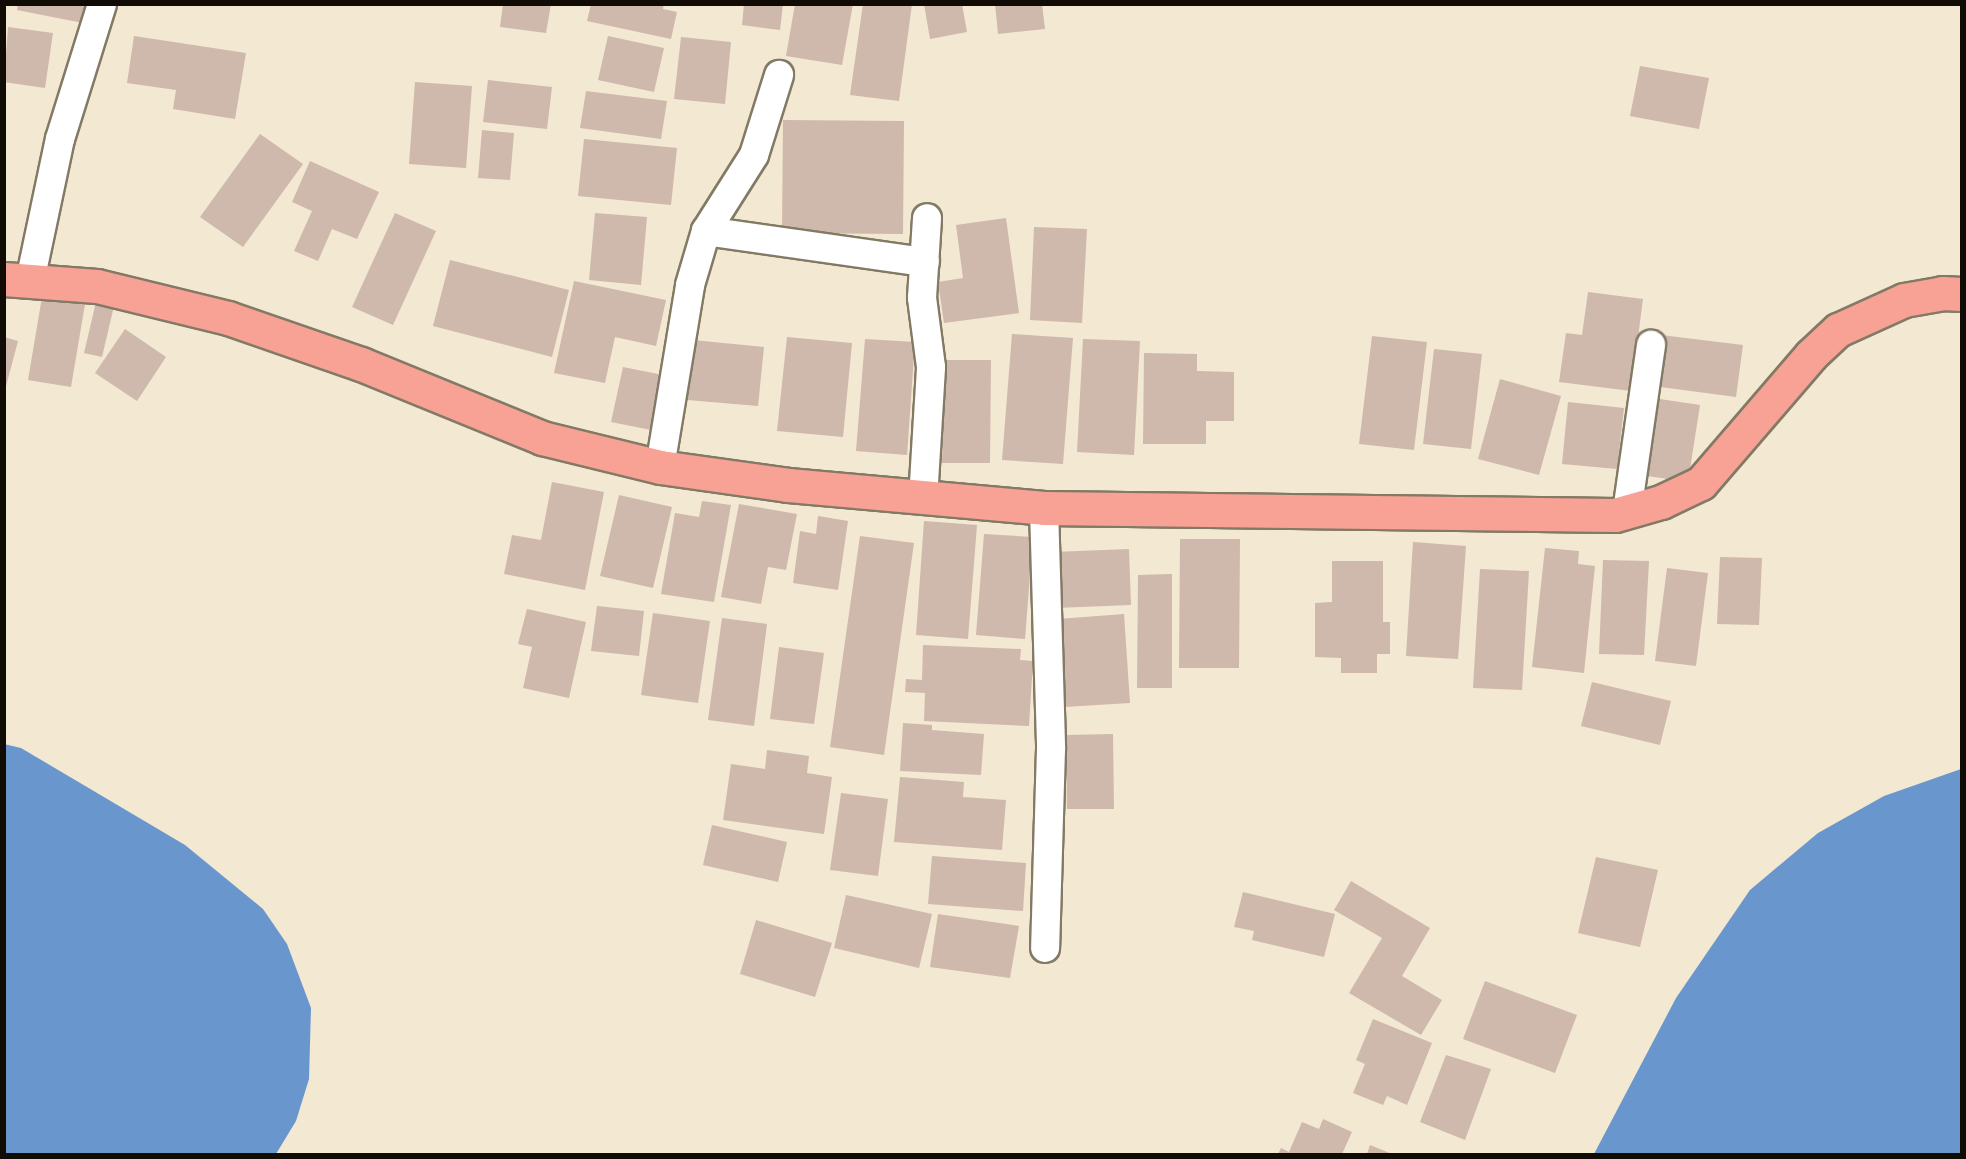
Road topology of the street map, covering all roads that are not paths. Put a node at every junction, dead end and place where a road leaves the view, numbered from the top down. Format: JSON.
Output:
{"nodes":[{"id":1,"x":102,"y":4,"type":"edge"},
{"id":2,"x":779,"y":75,"type":"dead end"},
{"id":3,"x":927,"y":218,"type":"dead end"},
{"id":4,"x":706,"y":231,"type":"junction"},
{"id":5,"x":925,"y":262,"type":"junction"},
{"id":6,"x":17,"y":280,"type":"edge"},
{"id":7,"x":1962,"y":294,"type":"edge"},
{"id":8,"x":1651,"y":345,"type":"dead end"},
{"id":9,"x":660,"y":467,"type":"junction"},
{"id":10,"x":923,"y":499,"type":"junction"},
{"id":11,"x":1044,"y":508,"type":"junction"},
{"id":12,"x":1627,"y":512,"type":"junction"},
{"id":13,"x":1045,"y":948,"type":"dead end"}],
"edges":[{"from":1,"to":6,"type":"street"},
{"from":2,"to":4,"type":"street"},
{"from":3,"to":5,"type":"street"},
{"from":4,"to":5,"type":"street"},
{"from":4,"to":9,"type":"street"},
{"from":5,"to":10,"type":"street"},
{"from":6,"to":9,"type":"highway"},
{"from":7,"to":12,"type":"highway"},
{"from":8,"to":12,"type":"street"},
{"from":9,"to":10,"type":"highway"},
{"from":10,"to":11,"type":"highway"},
{"from":11,"to":12,"type":"highway"},
{"from":11,"to":13,"type":"street"}]}
